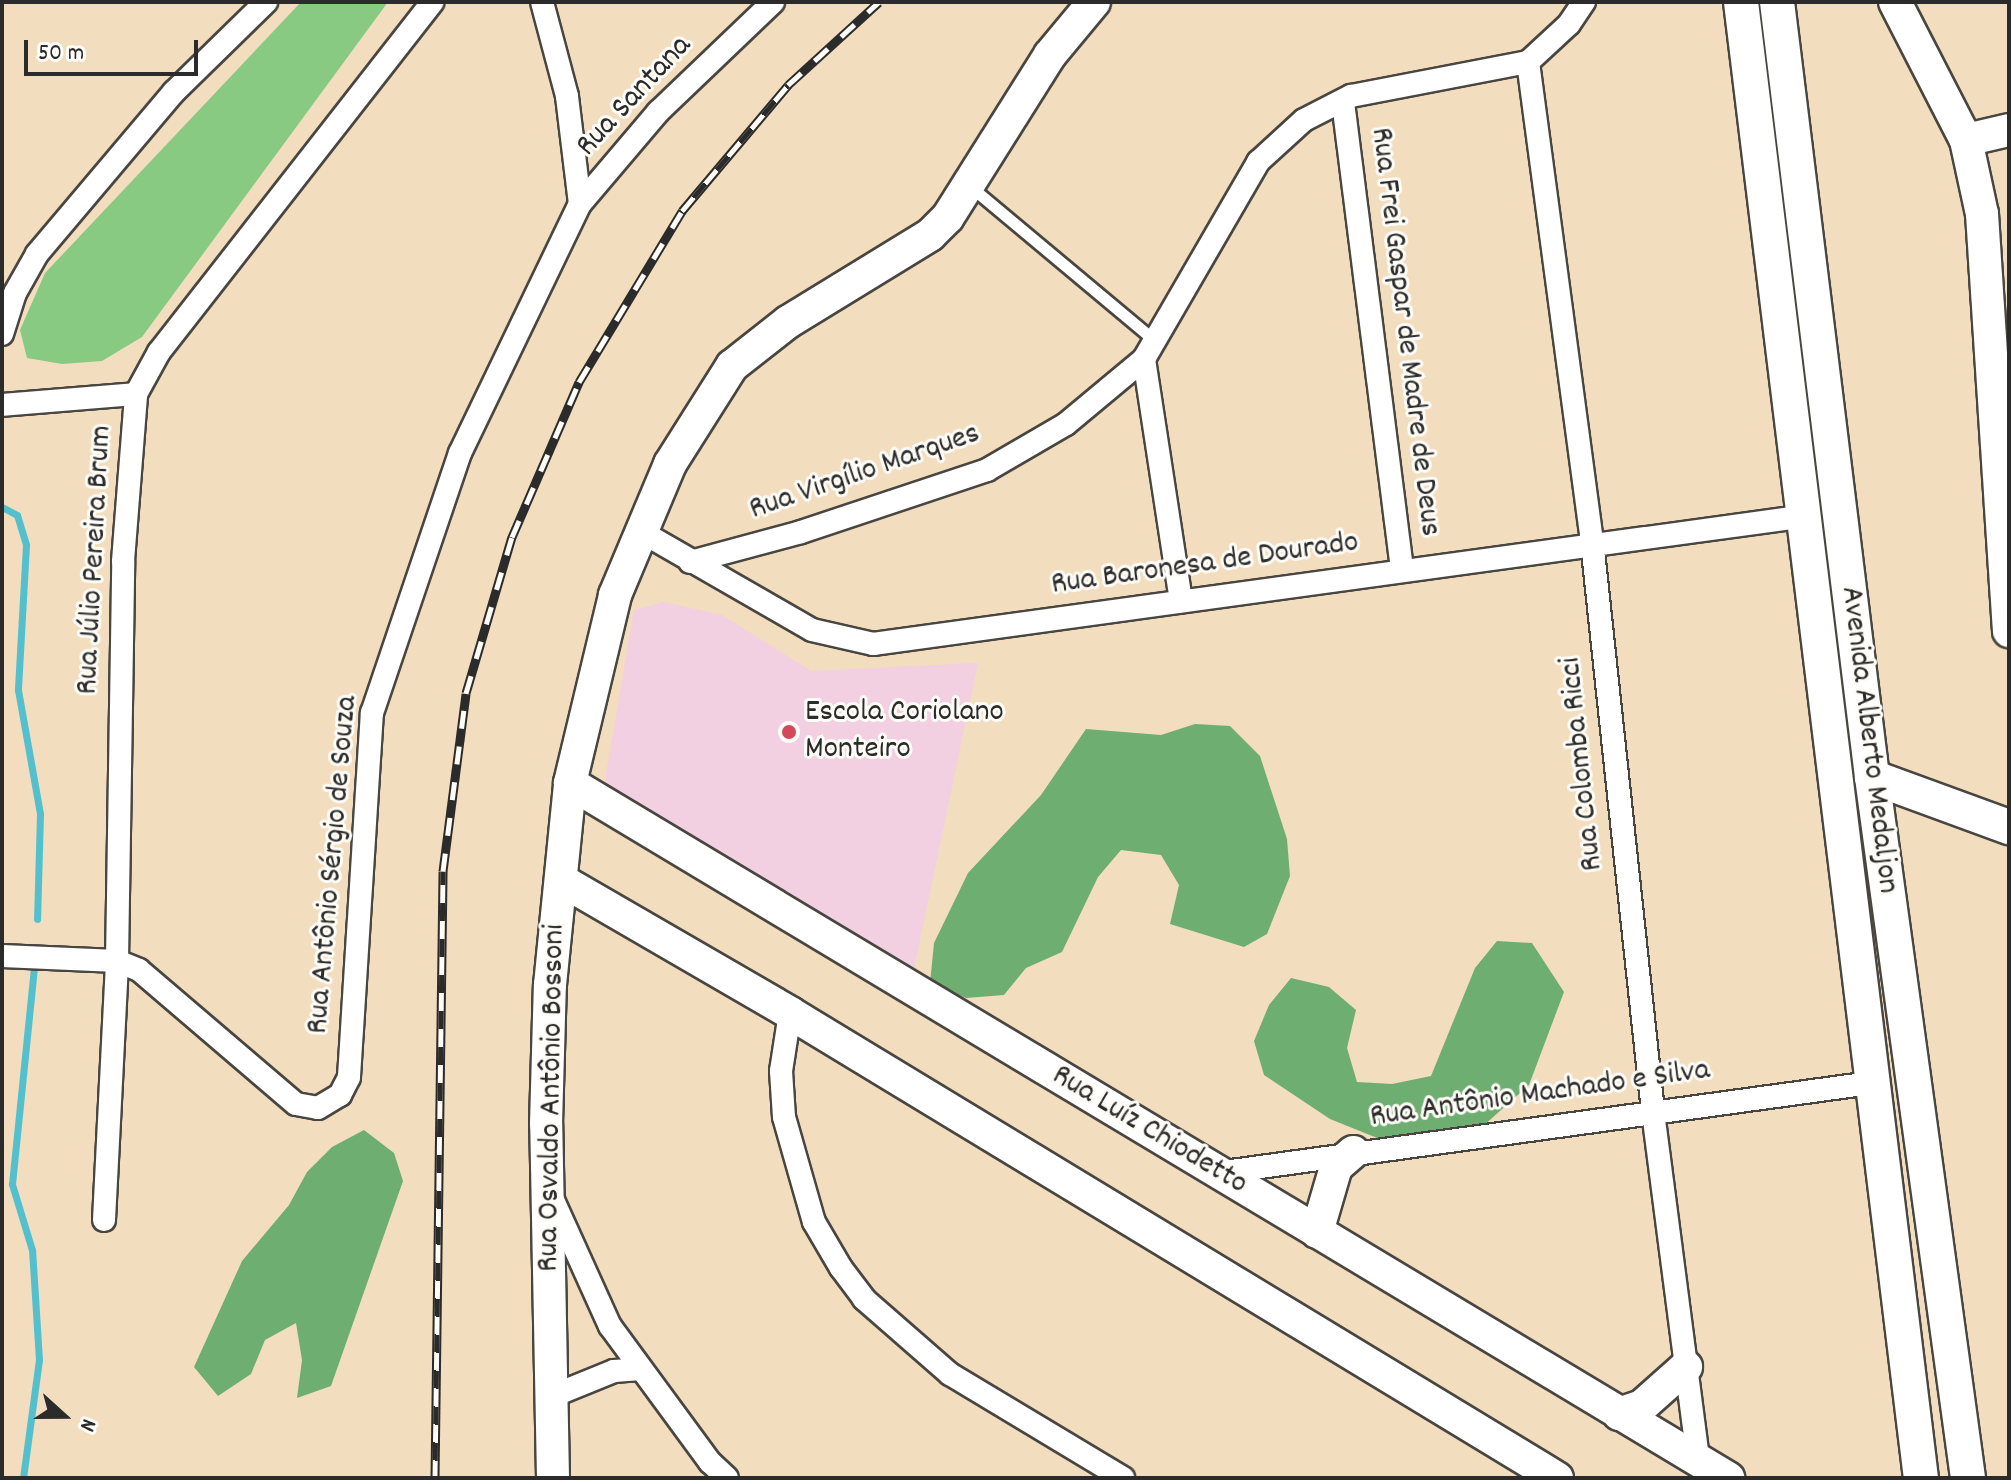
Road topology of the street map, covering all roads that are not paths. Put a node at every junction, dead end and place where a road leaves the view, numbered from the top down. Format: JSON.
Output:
{"nodes":[{"id":1,"x":266,"y":2,"type":"edge"},
{"id":2,"x":432,"y":2,"type":"edge"},
{"id":3,"x":542,"y":2,"type":"edge"},
{"id":4,"x":773,"y":2,"type":"edge"},
{"id":5,"x":1094,"y":2,"type":"edge"},
{"id":6,"x":1584,"y":2,"type":"edge"},
{"id":7,"x":1741,"y":2,"type":"edge"},
{"id":8,"x":1777,"y":2,"type":"edge"},
{"id":9,"x":1895,"y":2,"type":"edge"},
{"id":10,"x":1528,"y":62,"type":"junction"},
{"id":11,"x":1343,"y":102,"type":"junction"},
{"id":12,"x":2009,"y":130,"type":"edge"},
{"id":13,"x":1966,"y":140,"type":"junction"},
{"id":14,"x":970,"y":187,"type":"junction"},
{"id":15,"x":580,"y":204,"type":"junction"},
{"id":16,"x":2,"y":334,"type":"edge"},
{"id":17,"x":1149,"y":350,"type":"junction"},
{"id":18,"x":136,"y":394,"type":"junction"},
{"id":19,"x":2,"y":405,"type":"edge"},
{"id":20,"x":1806,"y":516,"type":"junction"},
{"id":21,"x":640,"y":531,"type":"junction"},
{"id":22,"x":1592,"y":542,"type":"junction"},
{"id":23,"x":690,"y":562,"type":"junction"},
{"id":24,"x":1402,"y":569,"type":"junction"},
{"id":25,"x":1181,"y":601,"type":"junction"},
{"id":26,"x":2009,"y":631,"type":"edge"},
{"id":27,"x":1872,"y":777,"type":"junction"},
{"id":28,"x":570,"y":783,"type":"junction"},
{"id":29,"x":2009,"y":827,"type":"edge"},
{"id":30,"x":561,"y":880,"type":"junction"},
{"id":31,"x":2,"y":956,"type":"edge"},
{"id":32,"x":117,"y":961,"type":"junction"},
{"id":33,"x":790,"y":1013,"type":"junction"},
{"id":34,"x":1871,"y":1083,"type":"junction"},
{"id":35,"x":1653,"y":1112,"type":"junction"},
{"id":36,"x":1353,"y":1152,"type":"junction"},
{"id":37,"x":1217,"y":1173,"type":"junction"},
{"id":38,"x":547,"y":1186,"type":"junction"},
{"id":39,"x":104,"y":1220,"type":"dead end"},
{"id":40,"x":1317,"y":1232,"type":"junction"},
{"id":41,"x":1686,"y":1367,"type":"junction"},
{"id":42,"x":641,"y":1369,"type":"junction"},
{"id":43,"x":550,"y":1397,"type":"junction"},
{"id":44,"x":1619,"y":1414,"type":"junction"},
{"id":45,"x":1698,"y":1460,"type":"junction"},
{"id":46,"x":553,"y":1478,"type":"edge"},
{"id":47,"x":727,"y":1478,"type":"edge"},
{"id":48,"x":1123,"y":1478,"type":"edge"},
{"id":49,"x":1557,"y":1478,"type":"edge"},
{"id":50,"x":1728,"y":1478,"type":"edge"},
{"id":51,"x":1921,"y":1478,"type":"edge"},
{"id":52,"x":1968,"y":1478,"type":"edge"}],
"edges":[{"from":1,"to":16,"type":"street"},
{"from":2,"to":18,"type":"street","name":"Rua Júlio Pereira Brum"},
{"from":3,"to":15,"type":"street"},
{"from":4,"to":15,"type":"street","name":"Rua Santana"},
{"from":5,"to":14,"type":"street","name":"Rua Osvaldo Antônio Bossoni"},
{"from":6,"to":10,"type":"street"},
{"from":7,"to":20,"type":"main road","name":"Avenida Alberto Medaljon"},
{"from":8,"to":27,"type":"main road","name":"Avenida Alberto Medaljon"},
{"from":9,"to":13,"type":"street"},
{"from":10,"to":11,"type":"street","name":"Rua Virgílio Marques"},
{"from":10,"to":22,"type":"street","name":"Rua Colomba Ricci"},
{"from":11,"to":17,"type":"street","name":"Rua Virgílio Marques"},
{"from":11,"to":24,"type":"street","name":"Rua Frei Gaspar de Madre de Deus"},
{"from":12,"to":13,"type":"street"},
{"from":13,"to":26,"type":"street"},
{"from":14,"to":17,"type":"lane"},
{"from":14,"to":21,"type":"street","name":"Rua Osvaldo Antônio Bossoni"},
{"from":15,"to":32,"type":"street","name":"Rua Antônio Sérgio de Souza"},
{"from":17,"to":23,"type":"street","name":"Rua Virgílio Marques"},
{"from":17,"to":25,"type":"street"},
{"from":18,"to":19,"type":"street"},
{"from":18,"to":32,"type":"street","name":"Rua Júlio Pereira Brum"},
{"from":20,"to":22,"type":"street","name":"Rua Baronesa de Dourado"},
{"from":20,"to":34,"type":"main road","name":"Avenida Alberto Medaljon"},
{"from":21,"to":23,"type":"street","name":"Rua Baronesa de Dourado"},
{"from":21,"to":28,"type":"street","name":"Rua Osvaldo Antônio Bossoni"},
{"from":22,"to":24,"type":"street","name":"Rua Baronesa de Dourado"},
{"from":22,"to":35,"type":"street","name":"Rua Colomba Ricci"},
{"from":23,"to":25,"type":"street","name":"Rua Baronesa de Dourado"},
{"from":24,"to":25,"type":"street","name":"Rua Baronesa de Dourado"},
{"from":27,"to":29,"type":"main road"},
{"from":27,"to":52,"type":"main road","name":"Avenida Alberto Medaljon"},
{"from":28,"to":30,"type":"street","name":"Rua Osvaldo Antônio Bossoni"},
{"from":28,"to":37,"type":"street","name":"Rua Luíz Chiodetto"},
{"from":30,"to":33,"type":"street"},
{"from":30,"to":38,"type":"street","name":"Rua Osvaldo Antônio Bossoni"},
{"from":31,"to":32,"type":"street","name":"Rua Antônio Sérgio de Souza"},
{"from":32,"to":39,"type":"street","name":"Rua Júlio Pereira Brum"},
{"from":33,"to":48,"type":"street"},
{"from":33,"to":49,"type":"street"},
{"from":34,"to":35,"type":"street","name":"Rua Antônio Machado e Silva"},
{"from":34,"to":51,"type":"main road","name":"Avenida Alberto Medaljon"},
{"from":35,"to":36,"type":"street","name":"Rua Antônio Machado e Silva"},
{"from":35,"to":41,"type":"street","name":"Rua Colomba Ricci"},
{"from":36,"to":37,"type":"street","name":"Rua Antônio Machado e Silva"},
{"from":36,"to":40,"type":"street"},
{"from":37,"to":40,"type":"street","name":"Rua Luíz Chiodetto"},
{"from":38,"to":42,"type":"street"},
{"from":38,"to":43,"type":"street","name":"Rua Osvaldo Antônio Bossoni"},
{"from":40,"to":44,"type":"street","name":"Rua Luíz Chiodetto"},
{"from":41,"to":44,"type":"street"},
{"from":41,"to":45,"type":"street","name":"Rua Colomba Ricci"},
{"from":42,"to":43,"type":"street"},
{"from":42,"to":47,"type":"street"},
{"from":43,"to":46,"type":"street","name":"Rua Osvaldo Antônio Bossoni"},
{"from":44,"to":45,"type":"street","name":"Rua Luíz Chiodetto"},
{"from":45,"to":50,"type":"street","name":"Rua Luíz Chiodetto"}]}
